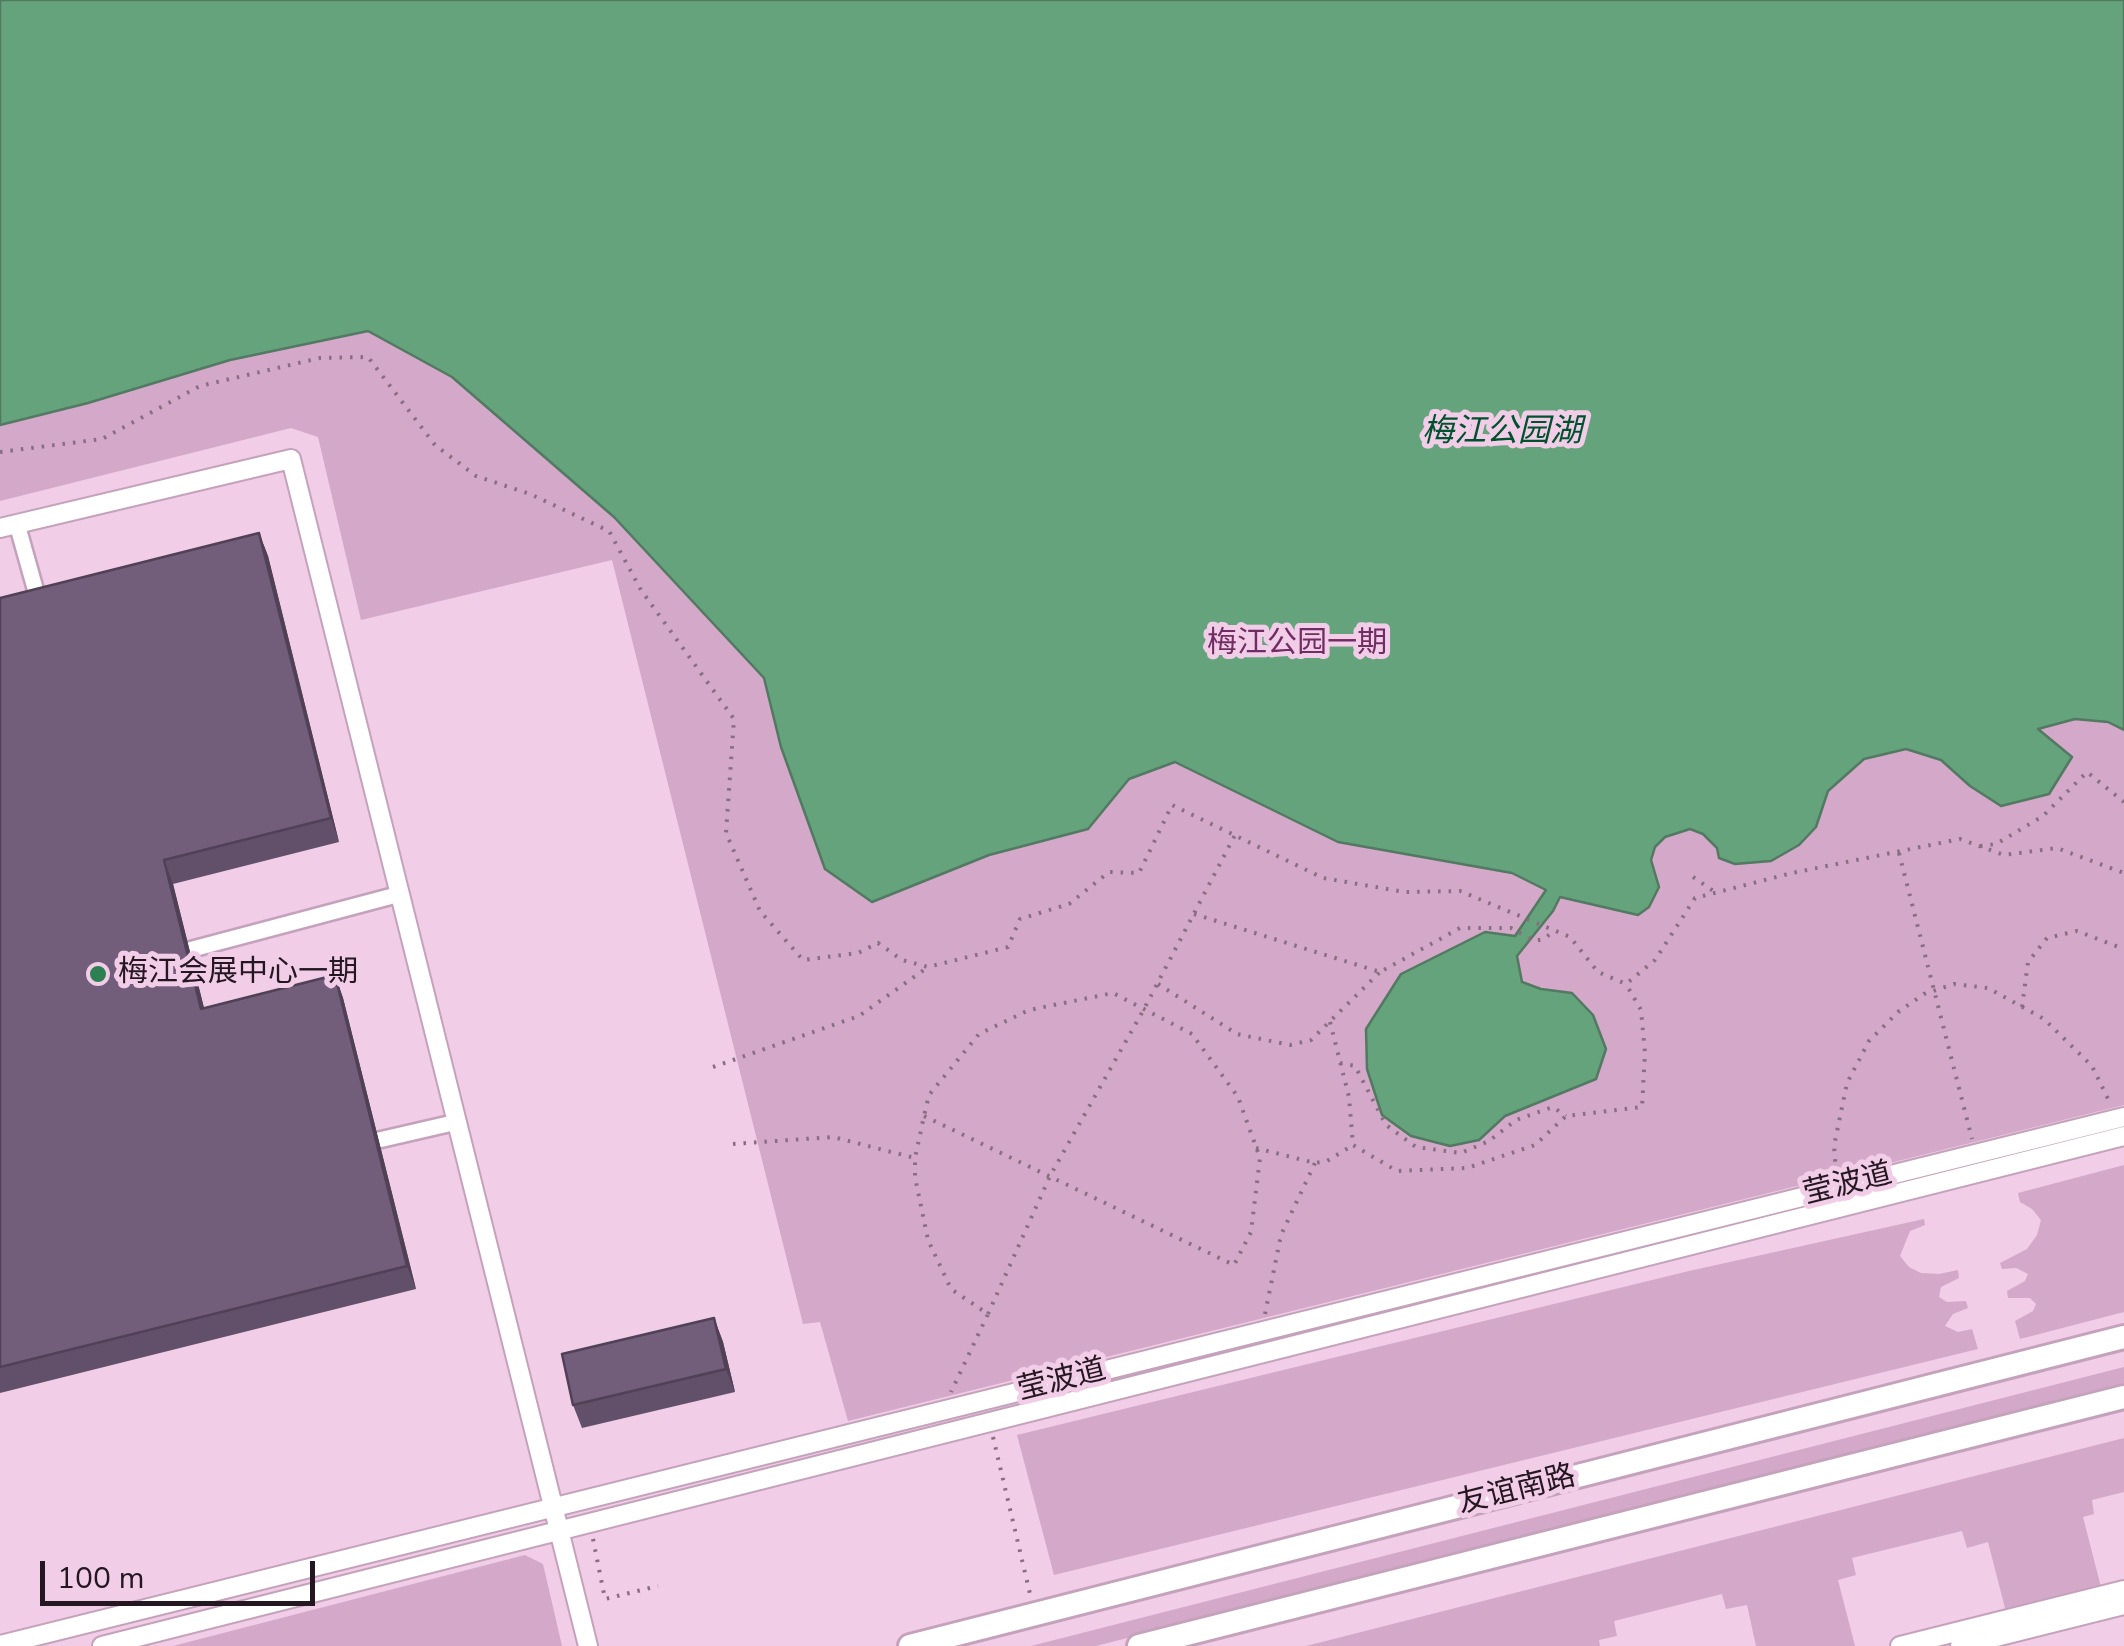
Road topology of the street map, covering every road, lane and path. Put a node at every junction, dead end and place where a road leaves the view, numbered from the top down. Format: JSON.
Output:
{"nodes":[{"id":1,"x":0,"y":452,"type":"edge"},
{"id":2,"x":8,"y":526,"type":"edge"},
{"id":3,"x":42,"y":612,"type":"edge"},
{"id":4,"x":2124,"y":802,"type":"edge"},
{"id":5,"x":1235,"y":836,"type":"junction"},
{"id":6,"x":1980,"y":846,"type":"junction"},
{"id":7,"x":1898,"y":852,"type":"junction"},
{"id":8,"x":2124,"y":873,"type":"edge"},
{"id":9,"x":1693,"y":877,"type":"dead end"},
{"id":10,"x":1716,"y":892,"type":"junction"},
{"id":11,"x":400,"y":894,"type":"junction"},
{"id":12,"x":1194,"y":914,"type":"junction"},
{"id":13,"x":1552,"y":929,"type":"junction"},
{"id":14,"x":2124,"y":949,"type":"edge"},
{"id":15,"x":189,"y":950,"type":"edge"},
{"id":16,"x":928,"y":967,"type":"junction"},
{"id":17,"x":1380,"y":972,"type":"junction"},
{"id":18,"x":1158,"y":984,"type":"junction"},
{"id":19,"x":1626,"y":984,"type":"junction"},
{"id":20,"x":1934,"y":991,"type":"junction"},
{"id":21,"x":2022,"y":1007,"type":"junction"},
{"id":22,"x":1144,"y":1009,"type":"junction"},
{"id":23,"x":1330,"y":1022,"type":"junction"},
{"id":24,"x":1340,"y":1063,"type":"junction"},
{"id":25,"x":713,"y":1067,"type":"dead end"},
{"id":26,"x":924,"y":1116,"type":"junction"},
{"id":27,"x":1566,"y":1116,"type":"junction"},
{"id":28,"x":456,"y":1122,"type":"junction"},
{"id":29,"x":2122,"y":1124,"type":"edge"},
{"id":30,"x":379,"y":1140,"type":"edge"},
{"id":31,"x":733,"y":1144,"type":"dead end"},
{"id":32,"x":1353,"y":1145,"type":"junction"},
{"id":33,"x":1256,"y":1148,"type":"junction"},
{"id":34,"x":1976,"y":1154,"type":"junction"},
{"id":35,"x":915,"y":1158,"type":"junction"},
{"id":36,"x":1314,"y":1163,"type":"junction"},
{"id":37,"x":1050,"y":1176,"type":"junction"},
{"id":38,"x":1837,"y":1188,"type":"junction"},
{"id":39,"x":988,"y":1314,"type":"junction"},
{"id":40,"x":1260,"y":1331,"type":"junction"},
{"id":41,"x":2124,"y":1337,"type":"edge"},
{"id":42,"x":2124,"y":1398,"type":"edge"},
{"id":43,"x":943,"y":1410,"type":"junction"},
{"id":44,"x":990,"y":1422,"type":"junction"},
{"id":45,"x":553,"y":1507,"type":"junction"},
{"id":46,"x":589,"y":1523,"type":"junction"},
{"id":47,"x":559,"y":1531,"type":"junction"},
{"id":48,"x":658,"y":1586,"type":"dead end"},
{"id":49,"x":2124,"y":1590,"type":"edge"},
{"id":50,"x":2124,"y":1604,"type":"edge"},
{"id":51,"x":1035,"y":1613,"type":"junction"},
{"id":52,"x":0,"y":1644,"type":"edge"},
{"id":53,"x":102,"y":1646,"type":"edge"},
{"id":54,"x":588,"y":1646,"type":"edge"},
{"id":55,"x":910,"y":1646,"type":"edge"},
{"id":56,"x":1139,"y":1646,"type":"edge"},
{"id":57,"x":1900,"y":1646,"type":"edge"},
{"id":58,"x":1960,"y":1646,"type":"edge"}],
"edges":[{"from":1,"to":16,"type":"path"},
{"from":2,"to":3,"type":"street"},
{"from":2,"to":11,"type":"street"},
{"from":4,"to":6,"type":"path"},
{"from":5,"to":12,"type":"path"},
{"from":5,"to":13,"type":"path"},
{"from":5,"to":16,"type":"path"},
{"from":6,"to":7,"type":"path"},
{"from":6,"to":8,"type":"path"},
{"from":7,"to":10,"type":"path"},
{"from":7,"to":20,"type":"path"},
{"from":9,"to":10,"type":"path"},
{"from":10,"to":19,"type":"path"},
{"from":11,"to":15,"type":"street"},
{"from":11,"to":28,"type":"street"},
{"from":12,"to":17,"type":"path"},
{"from":12,"to":18,"type":"path"},
{"from":13,"to":17,"type":"path"},
{"from":13,"to":19,"type":"path"},
{"from":14,"to":21,"type":"path"},
{"from":16,"to":25,"type":"path"},
{"from":17,"to":23,"type":"path"},
{"from":18,"to":22,"type":"path"},
{"from":18,"to":23,"type":"path"},
{"from":19,"to":27,"type":"path"},
{"from":20,"to":21,"type":"path"},
{"from":20,"to":34,"type":"path"},
{"from":20,"to":38,"type":"path"},
{"from":21,"to":29,"type":"path"},
{"from":22,"to":26,"type":"path"},
{"from":22,"to":33,"type":"path"},
{"from":22,"to":37,"type":"path"},
{"from":23,"to":24,"type":"path"},
{"from":24,"to":27,"type":"path"},
{"from":24,"to":32,"type":"path"},
{"from":26,"to":35,"type":"path"},
{"from":26,"to":37,"type":"path"},
{"from":27,"to":32,"type":"path"},
{"from":28,"to":30,"type":"street"},
{"from":28,"to":45,"type":"street"},
{"from":29,"to":34,"type":"street","name":"莹波道"},
{"from":29,"to":44,"type":"street","name":"莹波道"},
{"from":31,"to":35,"type":"path"},
{"from":32,"to":36,"type":"path"},
{"from":33,"to":36,"type":"path"},
{"from":33,"to":37,"type":"path"},
{"from":34,"to":38,"type":"street","name":"莹波道"},
{"from":35,"to":39,"type":"path"},
{"from":36,"to":40,"type":"path"},
{"from":37,"to":39,"type":"path"},
{"from":38,"to":40,"type":"street","name":"莹波道"},
{"from":39,"to":43,"type":"path"},
{"from":40,"to":43,"type":"street","name":"莹波道"},
{"from":41,"to":51,"type":"main road","name":"友谊南路"},
{"from":42,"to":56,"type":"main road","name":"友谊南路"},
{"from":43,"to":45,"type":"street","name":"莹波道"},
{"from":44,"to":46,"type":"street","name":"莹波道"},
{"from":44,"to":51,"type":"path"},
{"from":45,"to":47,"type":"street"},
{"from":45,"to":52,"type":"street","name":"莹波道"},
{"from":46,"to":47,"type":"street","name":"莹波道"},
{"from":46,"to":48,"type":"path"},
{"from":47,"to":53,"type":"street","name":"莹波道"},
{"from":47,"to":54,"type":"street"},
{"from":49,"to":57,"type":"street"},
{"from":50,"to":58,"type":"street"},
{"from":51,"to":55,"type":"main road","name":"友谊南路"}]}
